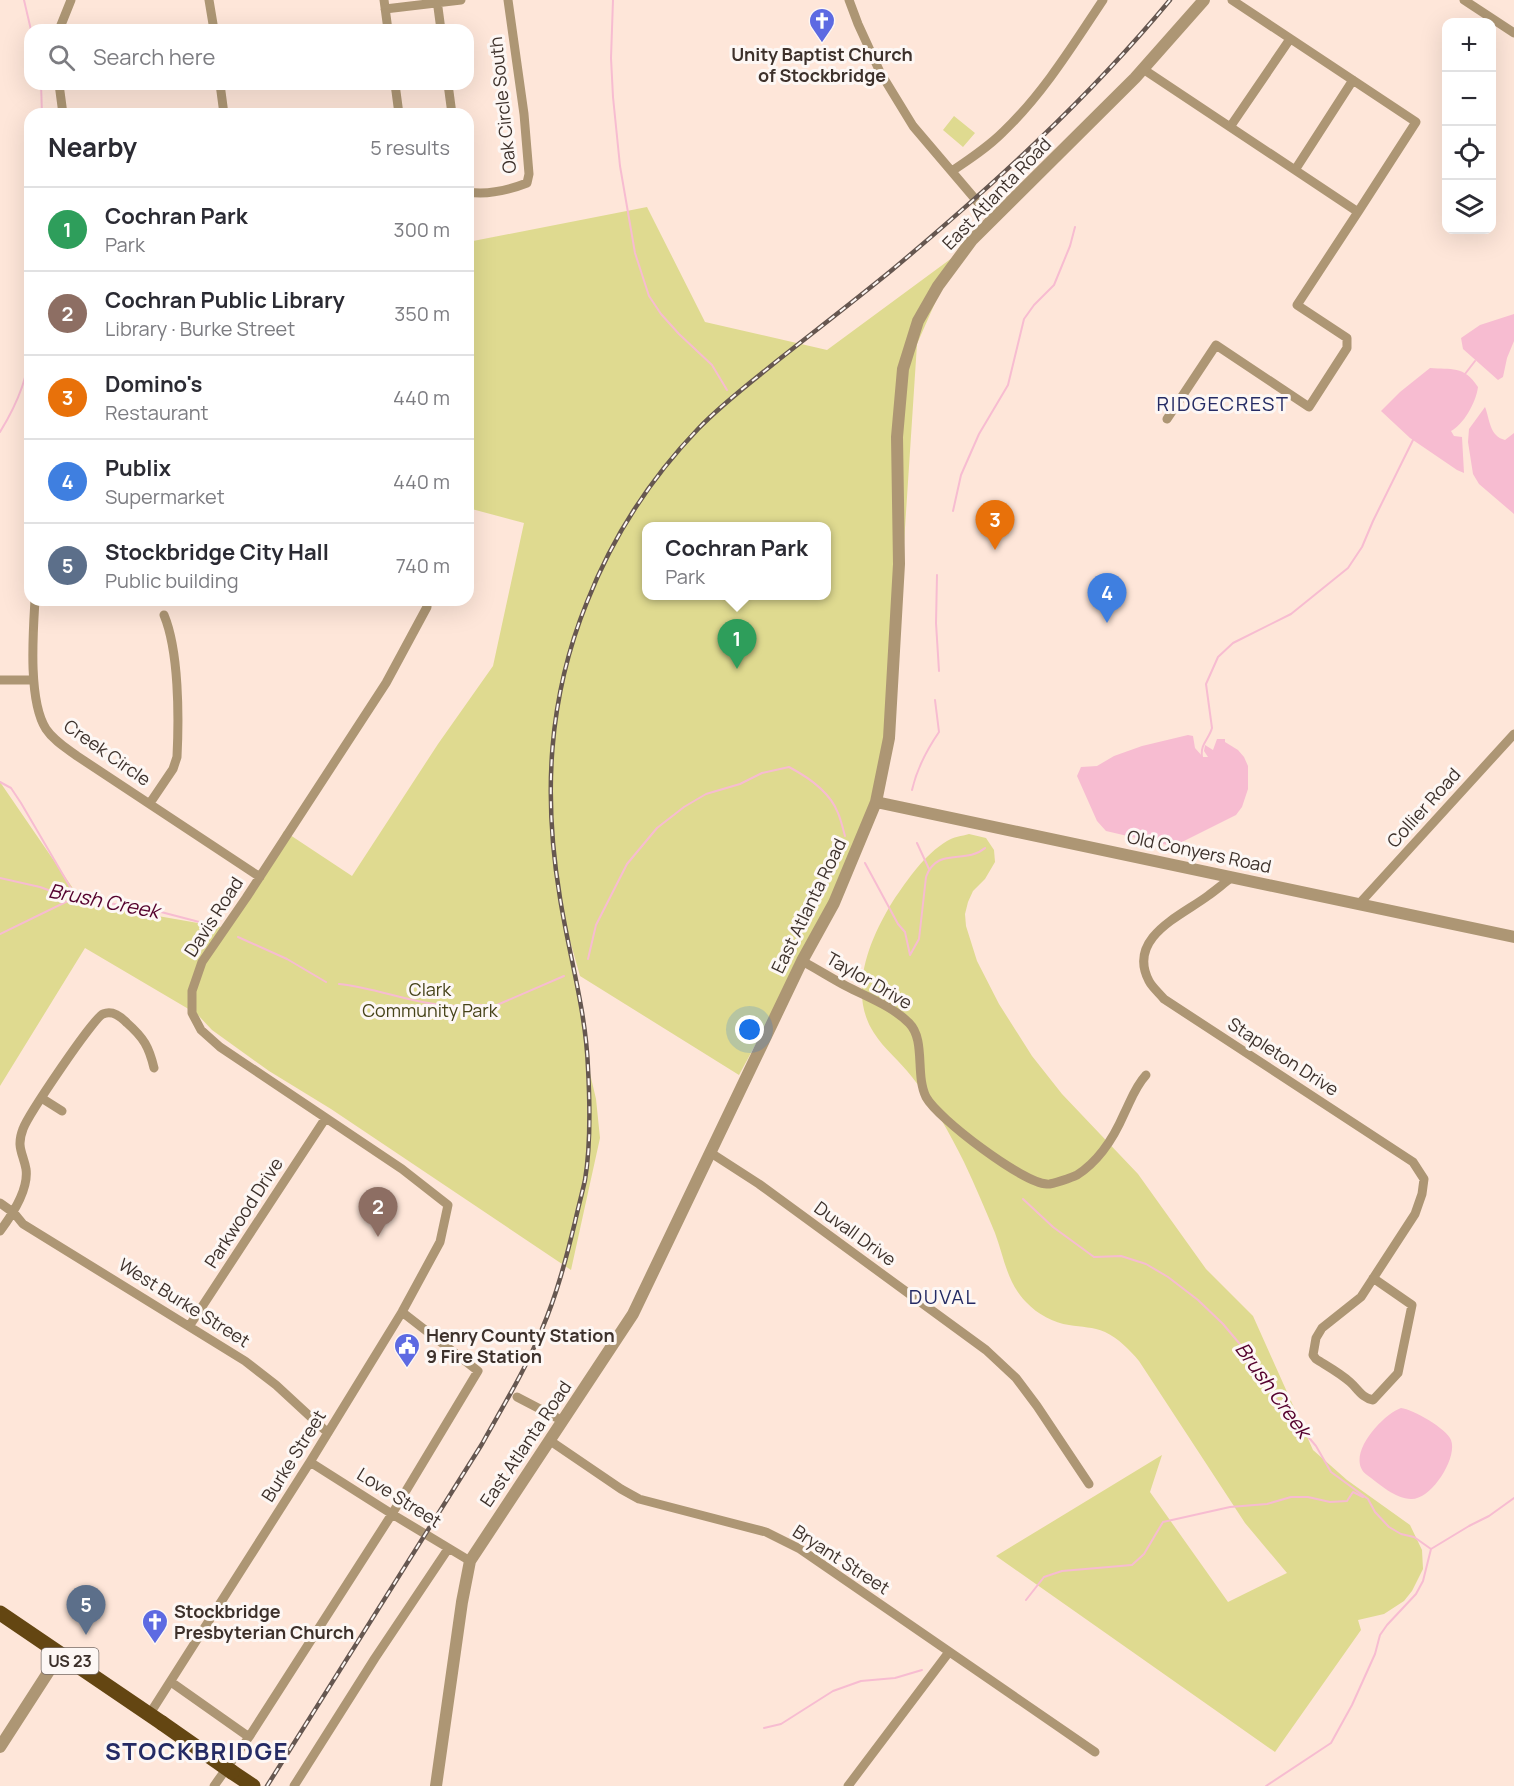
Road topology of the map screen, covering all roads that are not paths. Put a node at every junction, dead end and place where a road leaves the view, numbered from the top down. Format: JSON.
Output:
{"nodes":[{"id":1,"x":70,"y":0,"type":"edge"},
{"id":2,"x":209,"y":0,"type":"edge"},
{"id":3,"x":461,"y":0,"type":"edge"},
{"id":4,"x":508,"y":0,"type":"edge"},
{"id":5,"x":849,"y":0,"type":"edge"},
{"id":6,"x":1103,"y":0,"type":"edge"},
{"id":7,"x":1204,"y":0,"type":"edge"},
{"id":8,"x":1232,"y":0,"type":"edge"},
{"id":9,"x":1464,"y":0,"type":"edge"},
{"id":10,"x":437,"y":2,"type":"edge"},
{"id":11,"x":385,"y":4,"type":"edge"},
{"id":12,"x":61,"y":24,"type":"edge"},
{"id":13,"x":213,"y":24,"type":"edge"},
{"id":14,"x":387,"y":24,"type":"edge"},
{"id":15,"x":440,"y":24,"type":"edge"},
{"id":16,"x":1514,"y":33,"type":"edge"},
{"id":17,"x":1290,"y":39,"type":"junction"},
{"id":18,"x":1143,"y":69,"type":"junction"},
{"id":19,"x":1353,"y":80,"type":"junction"},
{"id":20,"x":60,"y":90,"type":"edge"},
{"id":21,"x":221,"y":90,"type":"edge"},
{"id":22,"x":396,"y":90,"type":"edge"},
{"id":23,"x":449,"y":90,"type":"edge"},
{"id":24,"x":62,"y":108,"type":"edge"},
{"id":25,"x":223,"y":108,"type":"edge"},
{"id":26,"x":398,"y":108,"type":"edge"},
{"id":27,"x":451,"y":108,"type":"edge"},
{"id":28,"x":1230,"y":127,"type":"junction"},
{"id":29,"x":1295,"y":170,"type":"junction"},
{"id":30,"x":952,"y":171,"type":"junction"},
{"id":31,"x":474,"y":193,"type":"edge"},
{"id":32,"x":1358,"y":212,"type":"junction"},
{"id":33,"x":993,"y":220,"type":"junction"},
{"id":34,"x":1167,"y":419,"type":"dead end"},
{"id":35,"x":35,"y":606,"type":"edge"},
{"id":36,"x":427,"y":606,"type":"edge"},
{"id":37,"x":164,"y":615,"type":"dead end"},
{"id":38,"x":0,"y":680,"type":"edge"},
{"id":39,"x":33,"y":680,"type":"junction"},
{"id":40,"x":1514,"y":734,"type":"edge"},
{"id":41,"x":876,"y":802,"type":"junction"},
{"id":42,"x":150,"y":803,"type":"junction"},
{"id":43,"x":260,"y":877,"type":"junction"},
{"id":44,"x":1231,"y":878,"type":"junction"},
{"id":45,"x":1359,"y":904,"type":"junction"},
{"id":46,"x":1514,"y":937,"type":"edge"},
{"id":47,"x":802,"y":961,"type":"junction"},
{"id":48,"x":154,"y":1068,"type":"dead end"},
{"id":49,"x":1146,"y":1075,"type":"dead end"},
{"id":50,"x":42,"y":1099,"type":"junction"},
{"id":51,"x":62,"y":1111,"type":"dead end"},
{"id":52,"x":325,"y":1119,"type":"junction"},
{"id":53,"x":711,"y":1153,"type":"junction"},
{"id":54,"x":0,"y":1203,"type":"edge"},
{"id":55,"x":448,"y":1205,"type":"joint"},
{"id":56,"x":14,"y":1213,"type":"junction"},
{"id":57,"x":0,"y":1231,"type":"edge"},
{"id":58,"x":1373,"y":1278,"type":"junction"},
{"id":59,"x":402,"y":1312,"type":"junction"},
{"id":60,"x":190,"y":1325,"type":"junction"},
{"id":61,"x":517,"y":1397,"type":"dead end"},
{"id":62,"x":563,"y":1421,"type":"junction"},
{"id":63,"x":328,"y":1433,"type":"junction"},
{"id":64,"x":549,"y":1440,"type":"junction"},
{"id":65,"x":310,"y":1462,"type":"junction"},
{"id":66,"x":1089,"y":1484,"type":"dead end"},
{"id":67,"x":392,"y":1514,"type":"junction"},
{"id":68,"x":448,"y":1549,"type":"junction"},
{"id":69,"x":470,"y":1562,"type":"junction"},
{"id":70,"x":0,"y":1613,"type":"edge"},
{"id":71,"x":949,"y":1652,"type":"junction"},
{"id":72,"x":60,"y":1654,"type":"junction"},
{"id":73,"x":171,"y":1682,"type":"junction"},
{"id":74,"x":155,"y":1719,"type":"junction"},
{"id":75,"x":249,"y":1737,"type":"junction"},
{"id":76,"x":0,"y":1747,"type":"edge"},
{"id":77,"x":1095,"y":1752,"type":"dead end"},
{"id":78,"x":214,"y":1786,"type":"edge"},
{"id":79,"x":253,"y":1786,"type":"edge"},
{"id":80,"x":294,"y":1786,"type":"edge"},
{"id":81,"x":436,"y":1786,"type":"edge"},
{"id":82,"x":848,"y":1786,"type":"edge"}],
"edges":[{"from":1,"to":12,"type":"street"},
{"from":2,"to":13,"type":"street"},
{"from":3,"to":10,"type":"street"},
{"from":4,"to":31,"type":"street","name":"Oak Circle South"},
{"from":5,"to":30,"type":"street"},
{"from":6,"to":30,"type":"street"},
{"from":7,"to":18,"type":"street","name":"East Atlanta Road"},
{"from":8,"to":17,"type":"street"},
{"from":9,"to":16,"type":"street"},
{"from":10,"to":11,"type":"street"},
{"from":10,"to":15,"type":"street"},
{"from":11,"to":14,"type":"street"},
{"from":17,"to":19,"type":"street"},
{"from":17,"to":28,"type":"street"},
{"from":18,"to":28,"type":"street"},
{"from":18,"to":33,"type":"street","name":"East Atlanta Road"},
{"from":19,"to":29,"type":"street"},
{"from":19,"to":32,"type":"street"},
{"from":20,"to":24,"type":"street"},
{"from":21,"to":25,"type":"street"},
{"from":22,"to":26,"type":"street"},
{"from":23,"to":27,"type":"street"},
{"from":28,"to":29,"type":"street"},
{"from":29,"to":32,"type":"street"},
{"from":30,"to":33,"type":"street"},
{"from":32,"to":34,"type":"street"},
{"from":33,"to":41,"type":"street","name":"East Atlanta Road"},
{"from":35,"to":39,"type":"street","name":"Creek Circle"},
{"from":36,"to":43,"type":"street","name":"Davis Road"},
{"from":37,"to":42,"type":"street"},
{"from":38,"to":39,"type":"street"},
{"from":39,"to":42,"type":"street","name":"Creek Circle"},
{"from":40,"to":45,"type":"street","name":"Collier Road"},
{"from":41,"to":44,"type":"street","name":"Old Conyers Road"},
{"from":41,"to":47,"type":"street","name":"East Atlanta Road"},
{"from":42,"to":43,"type":"street","name":"Creek Circle"},
{"from":43,"to":52,"type":"street","name":"Davis Road"},
{"from":44,"to":45,"type":"street","name":"Old Conyers Road"},
{"from":44,"to":58,"type":"street","name":"Stapleton Drive"},
{"from":45,"to":46,"type":"street","name":"Old Conyers Road"},
{"from":47,"to":49,"type":"street","name":"Taylor Drive"},
{"from":47,"to":53,"type":"street","name":"East Atlanta Road"},
{"from":48,"to":50,"type":"street"},
{"from":50,"to":51,"type":"street"},
{"from":50,"to":56,"type":"street"},
{"from":52,"to":55,"type":"street","name":"Davis Road"},
{"from":52,"to":60,"type":"street","name":"Parkwood Drive"},
{"from":53,"to":62,"type":"street","name":"East Atlanta Road"},
{"from":53,"to":66,"type":"street","name":"Duvall Drive"},
{"from":54,"to":56,"type":"street","name":"West Burke Street"},
{"from":55,"to":59,"type":"street","name":"Burke Street"},
{"from":56,"to":57,"type":"street"},
{"from":56,"to":60,"type":"street","name":"West Burke Street"},
{"from":58,"to":58,"type":"street","name":"Stapleton Drive"},
{"from":59,"to":63,"type":"street","name":"Burke Street"},
{"from":59,"to":67,"type":"street"},
{"from":60,"to":63,"type":"street","name":"West Burke Street"},
{"from":61,"to":62,"type":"street"},
{"from":62,"to":64,"type":"street","name":"East Atlanta Road"},
{"from":63,"to":65,"type":"street","name":"Burke Street"},
{"from":64,"to":69,"type":"street","name":"East Atlanta Road"},
{"from":64,"to":71,"type":"street","name":"Bryant Street"},
{"from":65,"to":67,"type":"street","name":"Love Street"},
{"from":65,"to":73,"type":"street","name":"Burke Street"},
{"from":67,"to":68,"type":"street","name":"Love Street"},
{"from":67,"to":75,"type":"street"},
{"from":68,"to":69,"type":"street","name":"Love Street"},
{"from":68,"to":80,"type":"street"},
{"from":69,"to":81,"type":"street","name":"East Atlanta Road"},
{"from":70,"to":72,"type":"highway","number":"US 23"},
{"from":71,"to":77,"type":"street","name":"Bryant Street"},
{"from":71,"to":82,"type":"street"},
{"from":72,"to":74,"type":"highway","number":"US 23"},
{"from":72,"to":76,"type":"street"},
{"from":73,"to":74,"type":"street","name":"Burke Street"},
{"from":73,"to":75,"type":"street"},
{"from":74,"to":79,"type":"highway","number":"US 23","bridge":true},
{"from":75,"to":78,"type":"street"}]}
